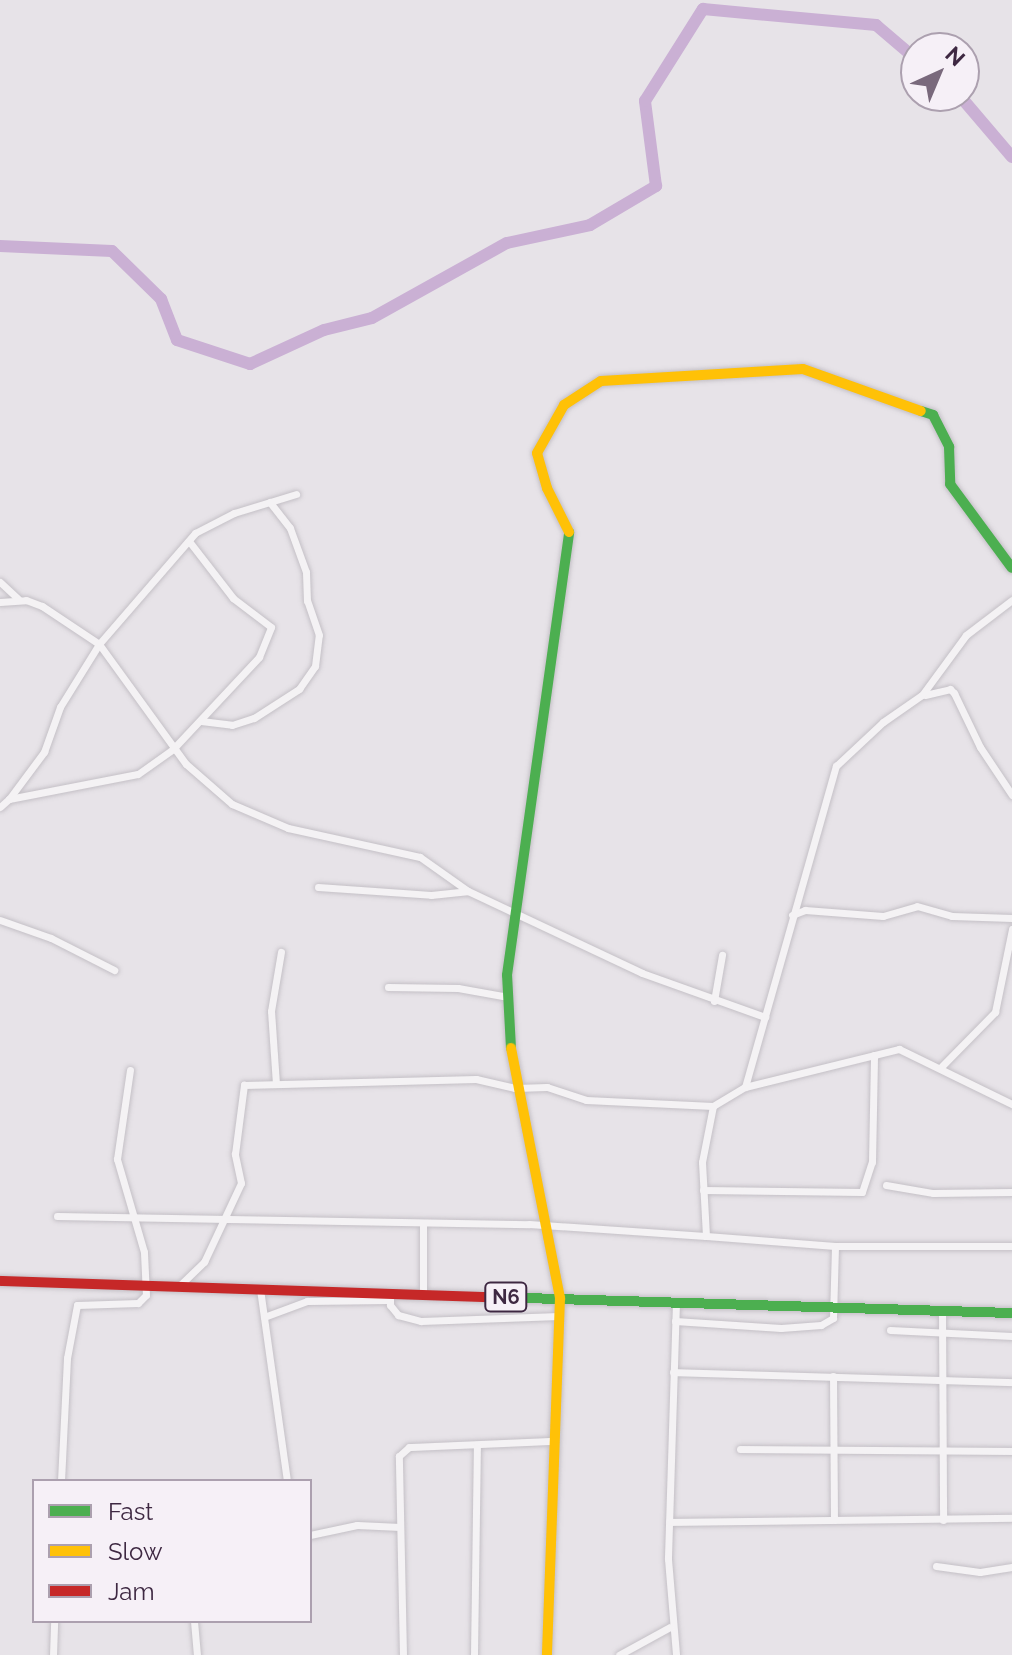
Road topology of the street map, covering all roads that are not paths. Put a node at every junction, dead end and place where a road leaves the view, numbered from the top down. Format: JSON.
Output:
{"nodes":[{"id":1,"x":296,"y":494,"type":"dead end"},
{"id":2,"x":270,"y":502,"type":"junction"},
{"id":3,"x":189,"y":541,"type":"junction"},
{"id":4,"x":1012,"y":568,"type":"edge"},
{"id":5,"x":0,"y":582,"type":"edge"},
{"id":6,"x":18,"y":599,"type":"junction"},
{"id":7,"x":1012,"y":600,"type":"edge"},
{"id":8,"x":0,"y":602,"type":"edge"},
{"id":9,"x":99,"y":644,"type":"junction"},
{"id":10,"x":941,"y":671,"type":"junction"},
{"id":11,"x":950,"y":689,"type":"junction"},
{"id":12,"x":922,"y":695,"type":"junction"},
{"id":13,"x":201,"y":721,"type":"junction"},
{"id":14,"x":173,"y":749,"type":"junction"},
{"id":15,"x":1012,"y":795,"type":"edge"},
{"id":16,"x":9,"y":799,"type":"junction"},
{"id":17,"x":0,"y":807,"type":"edge"},
{"id":18,"x":318,"y":887,"type":"dead end"},
{"id":19,"x":468,"y":891,"type":"junction"},
{"id":20,"x":512,"y":911,"type":"junction"},
{"id":21,"x":792,"y":915,"type":"junction"},
{"id":22,"x":1012,"y":918,"type":"edge"},
{"id":23,"x":0,"y":920,"type":"edge"},
{"id":24,"x":1012,"y":929,"type":"edge"},
{"id":25,"x":281,"y":952,"type":"dead end"},
{"id":26,"x":722,"y":955,"type":"dead end"},
{"id":27,"x":114,"y":970,"type":"dead end"},
{"id":28,"x":388,"y":987,"type":"dead end"},
{"id":29,"x":508,"y":997,"type":"junction"},
{"id":30,"x":714,"y":1001,"type":"junction"},
{"id":31,"x":765,"y":1017,"type":"junction"},
{"id":32,"x":874,"y":1055,"type":"junction"},
{"id":33,"x":942,"y":1066,"type":"junction"},
{"id":34,"x":130,"y":1070,"type":"dead end"},
{"id":35,"x":276,"y":1084,"type":"junction"},
{"id":36,"x":745,"y":1087,"type":"junction"},
{"id":37,"x":515,"y":1088,"type":"junction"},
{"id":38,"x":1012,"y":1104,"type":"edge"},
{"id":39,"x":713,"y":1106,"type":"junction"},
{"id":40,"x":886,"y":1185,"type":"dead end"},
{"id":41,"x":703,"y":1190,"type":"junction"},
{"id":42,"x":1012,"y":1192,"type":"edge"},
{"id":43,"x":57,"y":1216,"type":"dead end"},
{"id":44,"x":132,"y":1218,"type":"junction"},
{"id":45,"x":223,"y":1220,"type":"junction"},
{"id":46,"x":423,"y":1226,"type":"junction"},
{"id":47,"x":543,"y":1227,"type":"junction"},
{"id":48,"x":706,"y":1236,"type":"junction"},
{"id":49,"x":835,"y":1246,"type":"junction"},
{"id":50,"x":1012,"y":1246,"type":"edge"},
{"id":51,"x":0,"y":1281,"type":"edge"},
{"id":52,"x":145,"y":1286,"type":"junction"},
{"id":53,"x":179,"y":1286,"type":"junction"},
{"id":54,"x":260,"y":1289,"type":"junction"},
{"id":55,"x":423,"y":1294,"type":"junction"},
{"id":56,"x":390,"y":1296,"type":"junction"},
{"id":57,"x":560,"y":1298,"type":"junction"},
{"id":58,"x":676,"y":1302,"type":"junction"},
{"id":59,"x":833,"y":1307,"type":"junction"},
{"id":60,"x":942,"y":1311,"type":"junction"},
{"id":61,"x":1012,"y":1313,"type":"edge"},
{"id":62,"x":559,"y":1316,"type":"junction"},
{"id":63,"x":264,"y":1317,"type":"junction"},
{"id":64,"x":675,"y":1321,"type":"junction"},
{"id":65,"x":890,"y":1330,"type":"dead end"},
{"id":66,"x":944,"y":1331,"type":"junction"},
{"id":67,"x":1012,"y":1336,"type":"edge"},
{"id":68,"x":673,"y":1372,"type":"junction"},
{"id":69,"x":833,"y":1376,"type":"junction"},
{"id":70,"x":941,"y":1381,"type":"junction"},
{"id":71,"x":1012,"y":1382,"type":"edge"},
{"id":72,"x":552,"y":1441,"type":"junction"},
{"id":73,"x":477,"y":1446,"type":"junction"},
{"id":74,"x":740,"y":1449,"type":"dead end"},
{"id":75,"x":833,"y":1450,"type":"junction"},
{"id":76,"x":1012,"y":1451,"type":"edge"},
{"id":77,"x":943,"y":1452,"type":"junction"},
{"id":78,"x":61,"y":1479,"type":"edge"},
{"id":79,"x":287,"y":1479,"type":"edge"},
{"id":80,"x":1012,"y":1518,"type":"edge"},
{"id":81,"x":834,"y":1520,"type":"junction"},
{"id":82,"x":943,"y":1520,"type":"junction"},
{"id":83,"x":669,"y":1522,"type":"junction"},
{"id":84,"x":400,"y":1527,"type":"junction"},
{"id":85,"x":312,"y":1535,"type":"edge"},
{"id":86,"x":936,"y":1566,"type":"dead end"},
{"id":87,"x":1012,"y":1567,"type":"edge"},
{"id":88,"x":54,"y":1623,"type":"edge"},
{"id":89,"x":194,"y":1623,"type":"edge"},
{"id":90,"x":670,"y":1627,"type":"junction"},
{"id":91,"x":52,"y":1654,"type":"edge"},
{"id":92,"x":197,"y":1655,"type":"edge"},
{"id":93,"x":403,"y":1655,"type":"edge"},
{"id":94,"x":474,"y":1655,"type":"edge"},
{"id":95,"x":547,"y":1655,"type":"edge"},
{"id":96,"x":619,"y":1655,"type":"edge"},
{"id":97,"x":676,"y":1655,"type":"edge"}],
"edges":[{"from":1,"to":2,"type":"street"},
{"from":2,"to":3,"type":"street"},
{"from":2,"to":13,"type":"street"},
{"from":3,"to":9,"type":"street"},
{"from":3,"to":13,"type":"street"},
{"from":4,"to":20,"type":"main road"},
{"from":5,"to":6,"type":"street"},
{"from":6,"to":8,"type":"street"},
{"from":6,"to":9,"type":"street"},
{"from":7,"to":10,"type":"street"},
{"from":9,"to":14,"type":"street"},
{"from":9,"to":16,"type":"street"},
{"from":10,"to":11,"type":"street"},
{"from":10,"to":12,"type":"street"},
{"from":11,"to":12,"type":"street"},
{"from":11,"to":15,"type":"street"},
{"from":12,"to":21,"type":"street"},
{"from":13,"to":14,"type":"street"},
{"from":14,"to":16,"type":"street"},
{"from":14,"to":19,"type":"street"},
{"from":16,"to":17,"type":"street"},
{"from":18,"to":19,"type":"street"},
{"from":19,"to":20,"type":"street"},
{"from":20,"to":29,"type":"main road"},
{"from":20,"to":30,"type":"street"},
{"from":21,"to":22,"type":"street"},
{"from":21,"to":31,"type":"street"},
{"from":23,"to":27,"type":"street"},
{"from":24,"to":33,"type":"street"},
{"from":25,"to":35,"type":"street"},
{"from":26,"to":30,"type":"street"},
{"from":28,"to":29,"type":"street"},
{"from":29,"to":37,"type":"main road"},
{"from":30,"to":31,"type":"street"},
{"from":31,"to":36,"type":"street"},
{"from":32,"to":33,"type":"street"},
{"from":32,"to":36,"type":"street"},
{"from":32,"to":41,"type":"street"},
{"from":33,"to":38,"type":"street"},
{"from":34,"to":44,"type":"street"},
{"from":35,"to":37,"type":"street"},
{"from":35,"to":45,"type":"street"},
{"from":36,"to":39,"type":"street"},
{"from":37,"to":39,"type":"street"},
{"from":37,"to":47,"type":"main road"},
{"from":39,"to":41,"type":"street"},
{"from":40,"to":42,"type":"street"},
{"from":41,"to":48,"type":"street"},
{"from":43,"to":44,"type":"street"},
{"from":44,"to":45,"type":"street"},
{"from":44,"to":52,"type":"street"},
{"from":45,"to":46,"type":"street"},
{"from":45,"to":53,"type":"street"},
{"from":46,"to":47,"type":"street"},
{"from":46,"to":55,"type":"street"},
{"from":47,"to":48,"type":"street"},
{"from":47,"to":57,"type":"main road"},
{"from":48,"to":49,"type":"street"},
{"from":49,"to":50,"type":"street"},
{"from":49,"to":59,"type":"street"},
{"from":51,"to":52,"type":"main road","number":"N6"},
{"from":52,"to":53,"type":"main road","number":"N6"},
{"from":52,"to":78,"type":"street"},
{"from":53,"to":54,"type":"main road","number":"N6"},
{"from":54,"to":56,"type":"main road","number":"N6"},
{"from":54,"to":63,"type":"street"},
{"from":55,"to":56,"type":"main road","number":"N6"},
{"from":55,"to":57,"type":"main road","number":"N6"},
{"from":56,"to":62,"type":"street"},
{"from":56,"to":63,"type":"street"},
{"from":57,"to":58,"type":"main road","number":"N6"},
{"from":57,"to":62,"type":"main road"},
{"from":58,"to":59,"type":"main road","number":"N6"},
{"from":58,"to":64,"type":"street"},
{"from":59,"to":60,"type":"main road","number":"N6"},
{"from":59,"to":64,"type":"street"},
{"from":60,"to":61,"type":"main road","number":"N6"},
{"from":60,"to":66,"type":"street"},
{"from":62,"to":72,"type":"main road"},
{"from":63,"to":79,"type":"street"},
{"from":64,"to":68,"type":"street"},
{"from":65,"to":66,"type":"street"},
{"from":66,"to":67,"type":"street"},
{"from":66,"to":70,"type":"street"},
{"from":68,"to":69,"type":"street"},
{"from":68,"to":83,"type":"street"},
{"from":69,"to":70,"type":"street"},
{"from":69,"to":75,"type":"street"},
{"from":70,"to":71,"type":"street"},
{"from":70,"to":77,"type":"street"},
{"from":72,"to":73,"type":"street"},
{"from":72,"to":95,"type":"main road"},
{"from":73,"to":84,"type":"street"},
{"from":73,"to":94,"type":"street"},
{"from":74,"to":75,"type":"street"},
{"from":75,"to":77,"type":"street"},
{"from":75,"to":81,"type":"street"},
{"from":76,"to":77,"type":"street"},
{"from":77,"to":82,"type":"street"},
{"from":80,"to":82,"type":"street"},
{"from":81,"to":82,"type":"street"},
{"from":81,"to":83,"type":"street"},
{"from":83,"to":90,"type":"street"},
{"from":84,"to":85,"type":"street"},
{"from":84,"to":93,"type":"street"},
{"from":86,"to":87,"type":"street"},
{"from":88,"to":91,"type":"street"},
{"from":89,"to":92,"type":"street"},
{"from":90,"to":96,"type":"street"},
{"from":90,"to":97,"type":"street"}]}
